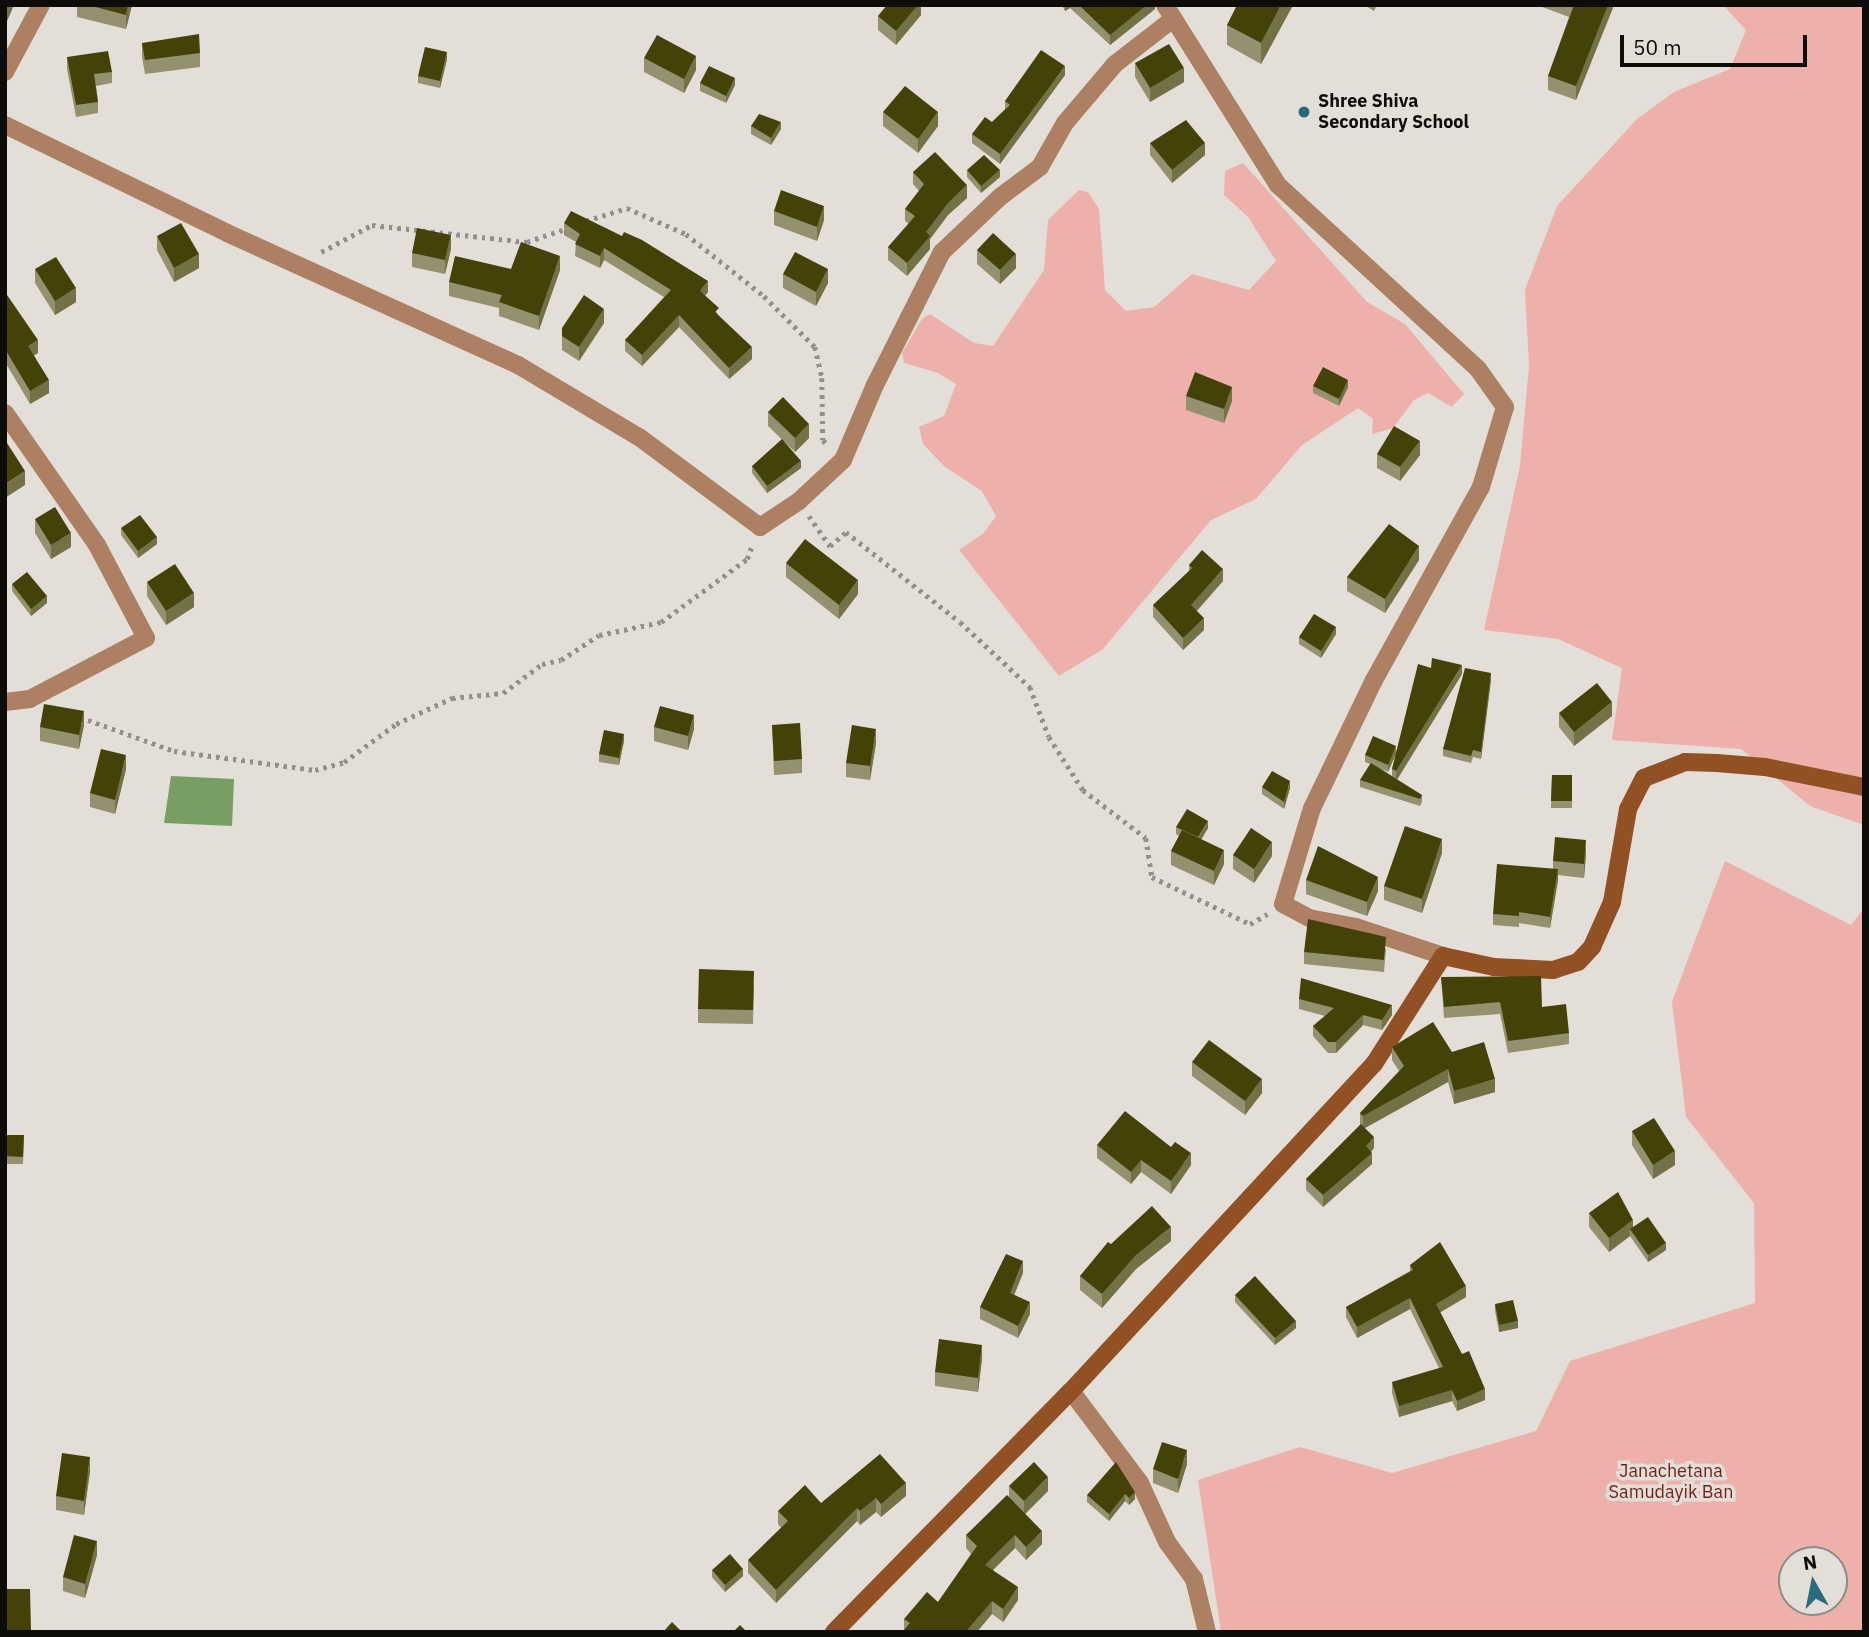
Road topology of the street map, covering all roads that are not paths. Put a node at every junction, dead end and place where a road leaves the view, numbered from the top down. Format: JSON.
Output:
{"nodes":[{"id":1,"x":41,"y":5,"type":"edge"},
{"id":2,"x":1169,"y":12,"type":"edge"},
{"id":3,"x":5,"y":72,"type":"edge"},
{"id":4,"x":5,"y":125,"type":"edge"},
{"id":5,"x":5,"y":412,"type":"edge"},
{"id":6,"x":5,"y":702,"type":"edge"},
{"id":7,"x":1864,"y":787,"type":"edge"},
{"id":8,"x":1443,"y":956,"type":"junction"},
{"id":9,"x":1072,"y":1391,"type":"junction"},
{"id":10,"x":834,"y":1632,"type":"edge"},
{"id":11,"x":1207,"y":1632,"type":"edge"}],
"edges":[{"from":1,"to":3,"type":"street"},
{"from":2,"to":4,"type":"street"},
{"from":2,"to":8,"type":"street"},
{"from":5,"to":6,"type":"street"},
{"from":7,"to":8,"type":"street"},
{"from":8,"to":9,"type":"street"},
{"from":9,"to":10,"type":"street"},
{"from":9,"to":11,"type":"street"}]}
